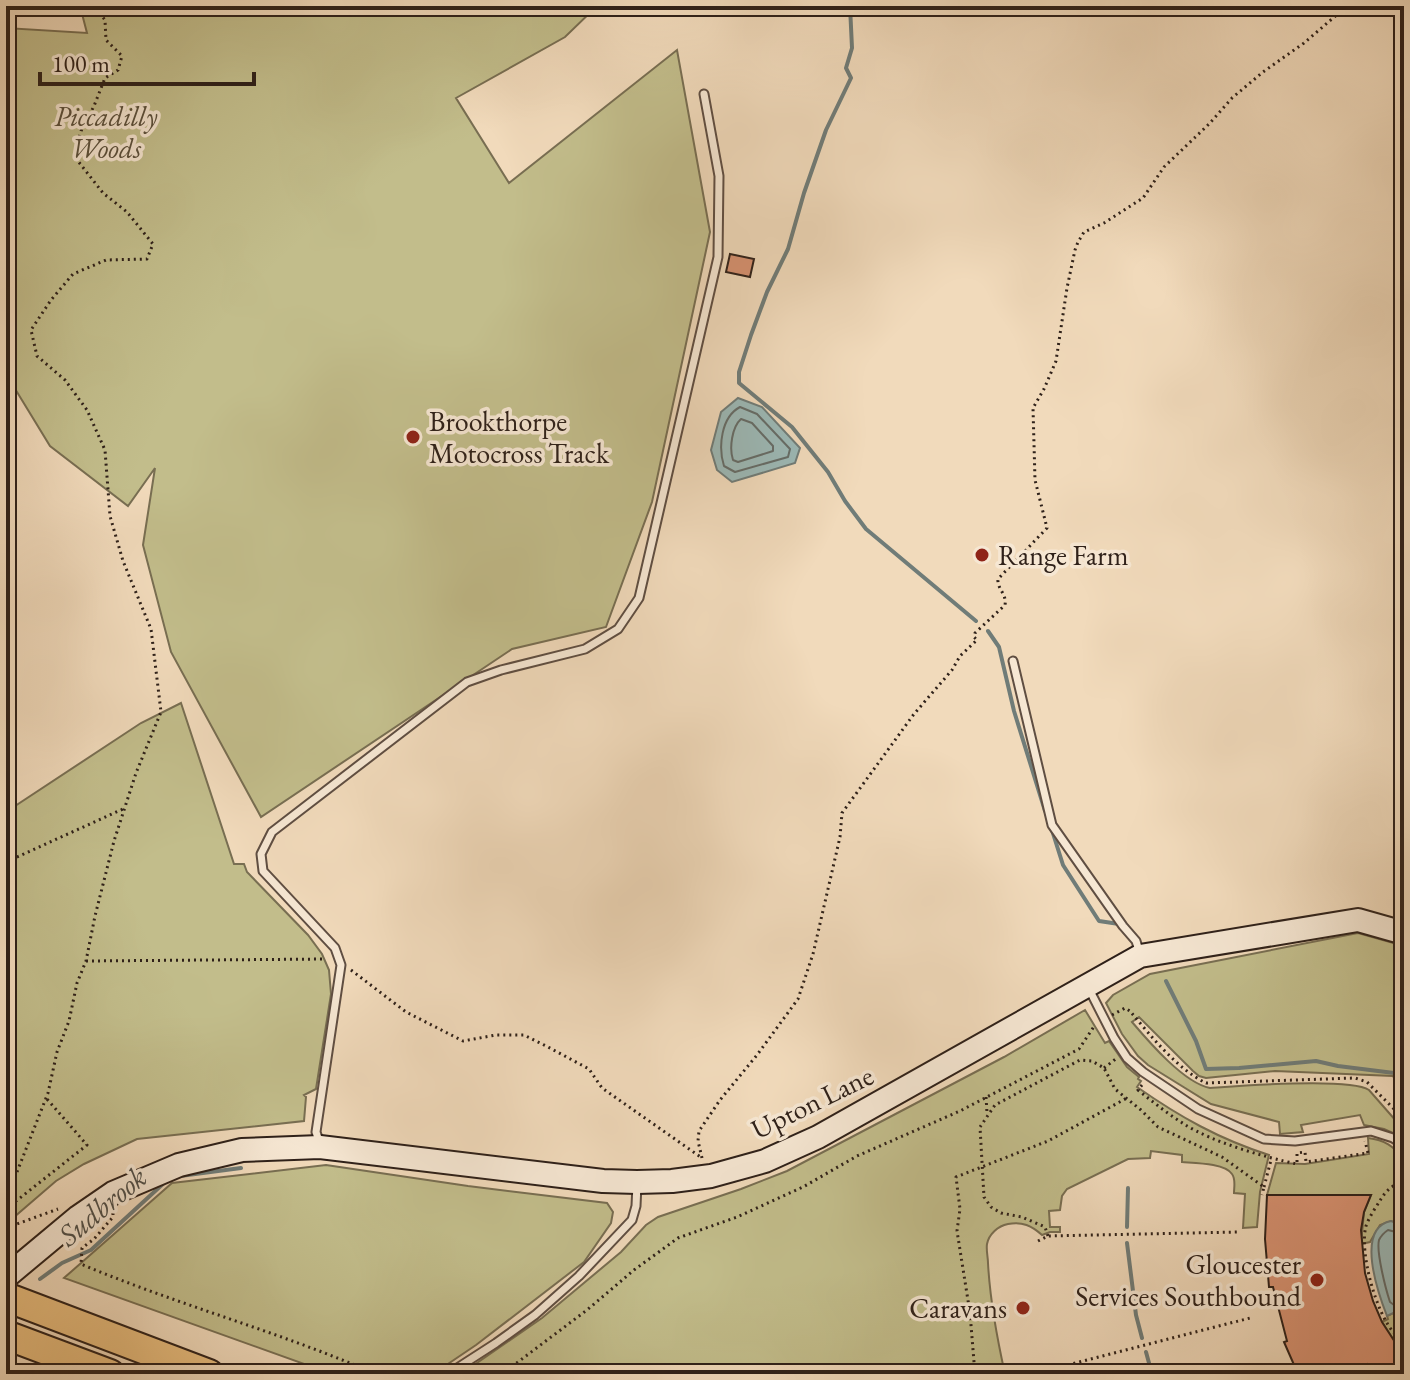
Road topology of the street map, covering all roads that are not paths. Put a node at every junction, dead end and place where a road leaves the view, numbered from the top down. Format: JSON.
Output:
{"nodes":[{"id":1,"x":704,"y":94,"type":"dead end"},
{"id":2,"x":1013,"y":661,"type":"dead end"},
{"id":3,"x":1404,"y":933,"type":"edge"},
{"id":4,"x":1140,"y":956,"type":"junction"},
{"id":5,"x":1087,"y":985,"type":"junction"},
{"id":6,"x":1404,"y":1145,"type":"edge"},
{"id":7,"x":320,"y":1147,"type":"junction"},
{"id":8,"x":637,"y":1182,"type":"junction"},
{"id":9,"x":6,"y":1277,"type":"edge"},
{"id":10,"x":6,"y":1297,"type":"edge"},
{"id":11,"x":6,"y":1335,"type":"edge"},
{"id":12,"x":110,"y":1374,"type":"edge"},
{"id":13,"x":209,"y":1374,"type":"edge"},
{"id":14,"x":448,"y":1374,"type":"edge"}],
"edges":[{"from":1,"to":7,"type":"lane"},
{"from":2,"to":4,"type":"lane"},
{"from":3,"to":4,"type":"street","name":"Upton Lane"},
{"from":4,"to":5,"type":"street","name":"Upton Lane"},
{"from":5,"to":6,"type":"lane"},
{"from":5,"to":8,"type":"street","name":"Upton Lane"},
{"from":7,"to":8,"type":"street","name":"Upton Lane"},
{"from":7,"to":9,"type":"street","name":"Upton Lane"},
{"from":8,"to":14,"type":"lane"},
{"from":10,"to":13,"type":"highway"},
{"from":11,"to":12,"type":"highway"}]}
